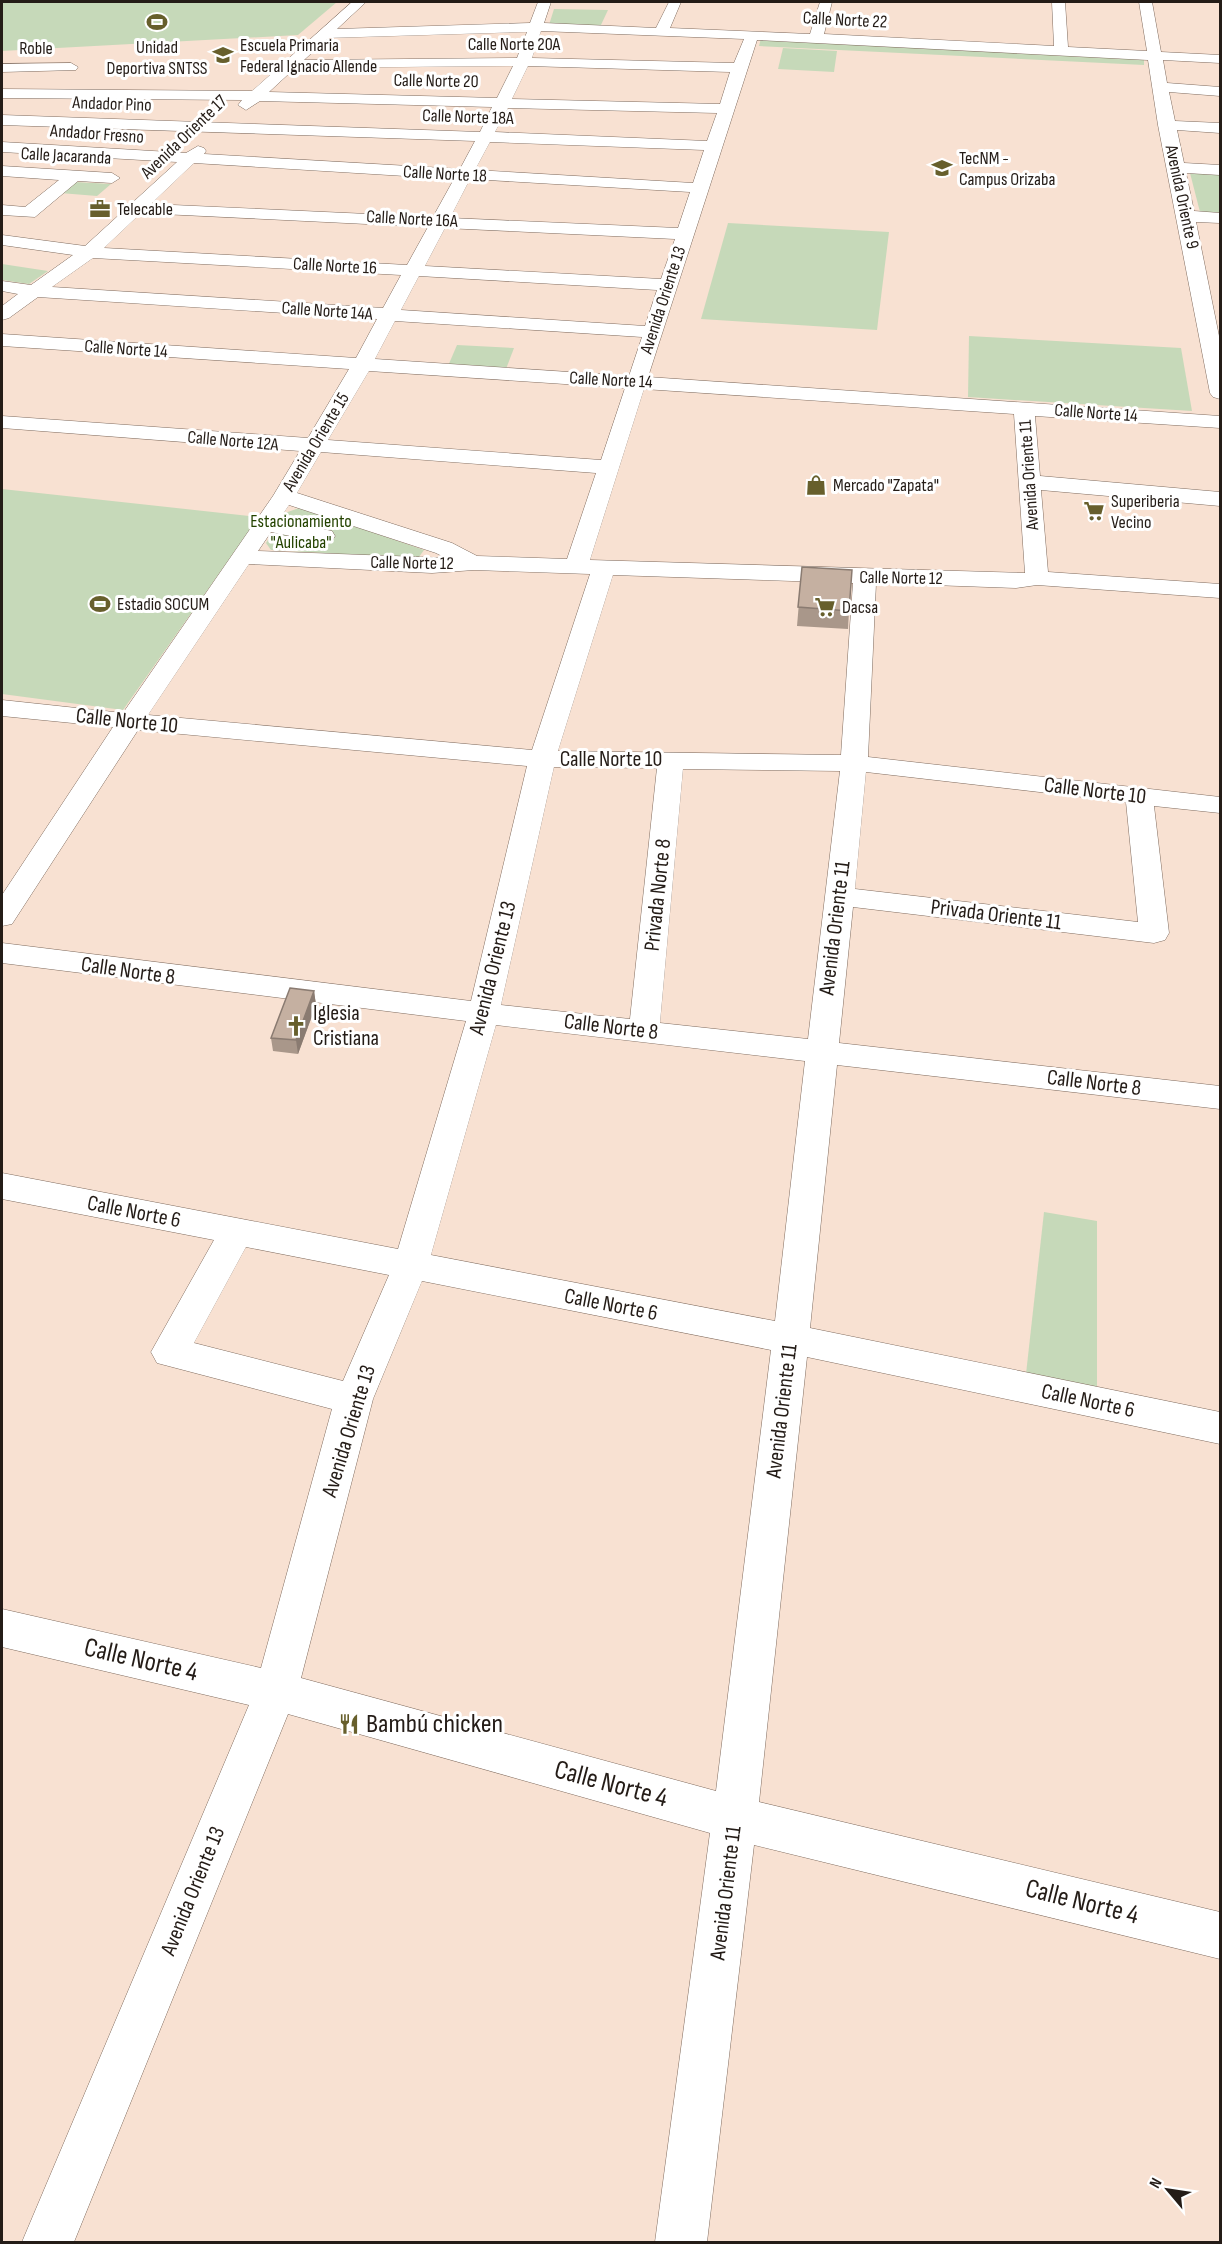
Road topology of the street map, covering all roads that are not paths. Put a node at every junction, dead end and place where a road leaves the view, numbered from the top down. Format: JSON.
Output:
{"nodes":[{"id":1,"x":359,"y":2,"type":"edge"},
{"id":2,"x":544,"y":2,"type":"edge"},
{"id":3,"x":675,"y":2,"type":"edge"},
{"id":4,"x":826,"y":2,"type":"edge"},
{"id":5,"x":1059,"y":2,"type":"edge"},
{"id":6,"x":1146,"y":2,"type":"edge"},
{"id":7,"x":537,"y":27,"type":"junction"},
{"id":8,"x":660,"y":32,"type":"junction"},
{"id":9,"x":323,"y":34,"type":"junction"},
{"id":10,"x":753,"y":36,"type":"junction"},
{"id":11,"x":816,"y":38,"type":"junction"},
{"id":12,"x":1062,"y":50,"type":"junction"},
{"id":13,"x":1154,"y":55,"type":"junction"},
{"id":14,"x":1221,"y":59,"type":"edge"},
{"id":15,"x":523,"y":62,"type":"junction"},
{"id":16,"x":290,"y":64,"type":"junction"},
{"id":17,"x":71,"y":67,"type":"dead end"},
{"id":18,"x":2,"y":68,"type":"edge"},
{"id":19,"x":739,"y":68,"type":"junction"},
{"id":20,"x":1161,"y":87,"type":"junction"},
{"id":21,"x":1221,"y":91,"type":"edge"},
{"id":22,"x":2,"y":93,"type":"edge"},
{"id":23,"x":72,"y":94,"type":"junction"},
{"id":24,"x":256,"y":96,"type":"junction"},
{"id":25,"x":501,"y":102,"type":"junction"},
{"id":26,"x":726,"y":109,"type":"junction"},
{"id":27,"x":2,"y":120,"type":"edge"},
{"id":28,"x":53,"y":121,"type":"junction"},
{"id":29,"x":1166,"y":125,"type":"junction"},
{"id":30,"x":221,"y":126,"type":"junction"},
{"id":31,"x":1221,"y":128,"type":"edge"},
{"id":32,"x":485,"y":137,"type":"junction"},
{"id":33,"x":714,"y":146,"type":"junction"},
{"id":34,"x":2,"y":147,"type":"edge"},
{"id":35,"x":190,"y":160,"type":"junction"},
{"id":36,"x":1176,"y":168,"type":"junction"},
{"id":37,"x":1221,"y":170,"type":"edge"},
{"id":38,"x":2,"y":171,"type":"edge"},
{"id":39,"x":464,"y":174,"type":"junction"},
{"id":40,"x":74,"y":176,"type":"junction"},
{"id":41,"x":165,"y":182,"type":"junction"},
{"id":42,"x":699,"y":188,"type":"junction"},
{"id":43,"x":138,"y":208,"type":"junction"},
{"id":44,"x":2,"y":210,"type":"edge"},
{"id":45,"x":1187,"y":216,"type":"junction"},
{"id":46,"x":1221,"y":218,"type":"edge"},
{"id":47,"x":439,"y":220,"type":"junction"},
{"id":48,"x":685,"y":234,"type":"junction"},
{"id":49,"x":2,"y":240,"type":"edge"},
{"id":50,"x":89,"y":252,"type":"junction"},
{"id":51,"x":412,"y":270,"type":"junction"},
{"id":52,"x":669,"y":285,"type":"junction"},
{"id":53,"x":2,"y":286,"type":"edge"},
{"id":54,"x":36,"y":291,"type":"junction"},
{"id":55,"x":2,"y":314,"type":"edge"},
{"id":56,"x":389,"y":315,"type":"junction"},
{"id":57,"x":1214,"y":319,"type":"edge"},
{"id":58,"x":652,"y":332,"type":"junction"},
{"id":59,"x":2,"y":340,"type":"edge"},
{"id":60,"x":362,"y":365,"type":"junction"},
{"id":61,"x":637,"y":381,"type":"junction"},
{"id":62,"x":1221,"y":393,"type":"edge"},
{"id":63,"x":1024,"y":408,"type":"junction"},
{"id":64,"x":2,"y":422,"type":"edge"},
{"id":65,"x":1221,"y":422,"type":"edge"},
{"id":66,"x":314,"y":447,"type":"junction"},
{"id":67,"x":608,"y":467,"type":"junction"},
{"id":68,"x":1029,"y":482,"type":"junction"},
{"id":69,"x":284,"y":496,"type":"junction"},
{"id":70,"x":1221,"y":500,"type":"edge"},
{"id":71,"x":264,"y":524,"type":"junction"},
{"id":72,"x":337,"y":538,"type":"junction"},
{"id":73,"x":242,"y":556,"type":"junction"},
{"id":74,"x":438,"y":557,"type":"junction"},
{"id":75,"x":591,"y":566,"type":"junction"},
{"id":76,"x":864,"y":577,"type":"junction"},
{"id":77,"x":1037,"y":578,"type":"junction"},
{"id":78,"x":1221,"y":591,"type":"edge"},
{"id":79,"x":2,"y":708,"type":"edge"},
{"id":80,"x":129,"y":722,"type":"junction"},
{"id":81,"x":542,"y":759,"type":"junction"},
{"id":82,"x":671,"y":759,"type":"junction"},
{"id":83,"x":854,"y":763,"type":"junction"},
{"id":84,"x":1139,"y":796,"type":"junction"},
{"id":85,"x":1221,"y":805,"type":"edge"},
{"id":86,"x":838,"y":896,"type":"junction"},
{"id":87,"x":2,"y":917,"type":"edge"},
{"id":88,"x":2,"y":953,"type":"edge"},
{"id":89,"x":484,"y":1012,"type":"junction"},
{"id":90,"x":644,"y":1031,"type":"junction"},
{"id":91,"x":821,"y":1050,"type":"junction"},
{"id":92,"x":1221,"y":1098,"type":"edge"},
{"id":93,"x":2,"y":1186,"type":"edge"},
{"id":94,"x":237,"y":1232,"type":"junction"},
{"id":95,"x":410,"y":1267,"type":"junction"},
{"id":96,"x":791,"y":1339,"type":"junction"},
{"id":97,"x":354,"y":1399,"type":"junction"},
{"id":98,"x":1221,"y":1428,"type":"edge"},
{"id":99,"x":2,"y":1628,"type":"edge"},
{"id":100,"x":276,"y":1691,"type":"junction"},
{"id":101,"x":735,"y":1818,"type":"junction"},
{"id":102,"x":1221,"y":1936,"type":"edge"},
{"id":103,"x":48,"y":2242,"type":"edge"},
{"id":104,"x":681,"y":2242,"type":"edge"}],
"edges":[{"from":1,"to":9,"type":"street","name":"Avenida Oriente 17"},
{"from":2,"to":7,"type":"street","name":"Avenida Oriente 15"},
{"from":3,"to":8,"type":"street"},
{"from":4,"to":11,"type":"street"},
{"from":5,"to":12,"type":"street"},
{"from":6,"to":13,"type":"street","name":"Avenida Oriente 9"},
{"from":7,"to":8,"type":"street","name":"Calle Norte 22"},
{"from":7,"to":9,"type":"street","name":"Calle Norte 22"},
{"from":7,"to":15,"type":"street","name":"Avenida Oriente 15"},
{"from":8,"to":10,"type":"street","name":"Calle Norte 22"},
{"from":9,"to":16,"type":"street","name":"Avenida Oriente 17"},
{"from":10,"to":11,"type":"street","name":"Calle Norte 22"},
{"from":10,"to":19,"type":"street","name":"Avenida Oriente 13"},
{"from":11,"to":12,"type":"street","name":"Calle Norte 22"},
{"from":12,"to":13,"type":"street","name":"Calle Norte 22"},
{"from":13,"to":14,"type":"street","name":"Calle Norte 22"},
{"from":13,"to":20,"type":"street","name":"Avenida Oriente 9"},
{"from":15,"to":16,"type":"street","name":"Calle Norte 20A"},
{"from":15,"to":19,"type":"street","name":"Calle Norte 20A"},
{"from":15,"to":25,"type":"street","name":"Avenida Oriente 15"},
{"from":16,"to":24,"type":"street","name":"Avenida Oriente 17"},
{"from":17,"to":18,"type":"street","name":"Roble"},
{"from":19,"to":26,"type":"street","name":"Avenida Oriente 13"},
{"from":20,"to":21,"type":"street"},
{"from":20,"to":29,"type":"street","name":"Avenida Oriente 9"},
{"from":22,"to":23,"type":"street","name":"Calle Norte 20"},
{"from":23,"to":24,"type":"street","name":"Calle Norte 20"},
{"from":23,"to":28,"type":"street"},
{"from":24,"to":25,"type":"street","name":"Calle Norte 20"},
{"from":24,"to":30,"type":"street","name":"Avenida Oriente 17"},
{"from":25,"to":26,"type":"street","name":"Calle Norte 20"},
{"from":25,"to":32,"type":"street","name":"Avenida Oriente 15"},
{"from":26,"to":33,"type":"street","name":"Avenida Oriente 13"},
{"from":27,"to":28,"type":"street","name":"Andador Pino"},
{"from":28,"to":30,"type":"street","name":"Andador Pino"},
{"from":29,"to":31,"type":"street"},
{"from":29,"to":36,"type":"street","name":"Avenida Oriente 9"},
{"from":30,"to":32,"type":"street","name":"Calle Norte 18A"},
{"from":30,"to":35,"type":"street","name":"Avenida Oriente 17"},
{"from":32,"to":33,"type":"street","name":"Calle Norte 18A"},
{"from":32,"to":39,"type":"street","name":"Avenida Oriente 15"},
{"from":33,"to":42,"type":"street","name":"Avenida Oriente 13"},
{"from":34,"to":35,"type":"street","name":"Andador Fresno"},
{"from":35,"to":39,"type":"street","name":"Calle Norte 18"},
{"from":35,"to":41,"type":"street","name":"Avenida Oriente 17"},
{"from":36,"to":37,"type":"street"},
{"from":36,"to":45,"type":"street","name":"Avenida Oriente 9"},
{"from":38,"to":40,"type":"street","name":"Calle Jacaranda"},
{"from":39,"to":42,"type":"street","name":"Calle Norte 18"},
{"from":39,"to":47,"type":"street","name":"Avenida Oriente 15"},
{"from":40,"to":41,"type":"street","name":"Calle Jacaranda"},
{"from":40,"to":44,"type":"street"},
{"from":41,"to":43,"type":"street","name":"Avenida Oriente 17"},
{"from":42,"to":48,"type":"street","name":"Avenida Oriente 13"},
{"from":43,"to":47,"type":"street","name":"Calle Norte 16A"},
{"from":43,"to":50,"type":"street","name":"Avenida Oriente 17"},
{"from":45,"to":46,"type":"street"},
{"from":45,"to":57,"type":"street","name":"Avenida Oriente 9"},
{"from":47,"to":48,"type":"street","name":"Calle Norte 16A"},
{"from":47,"to":51,"type":"street","name":"Avenida Oriente 15"},
{"from":48,"to":52,"type":"street","name":"Avenida Oriente 13"},
{"from":49,"to":50,"type":"street","name":"Calle Norte 16"},
{"from":50,"to":51,"type":"street","name":"Calle Norte 16"},
{"from":50,"to":54,"type":"street","name":"Avenida Oriente 17"},
{"from":51,"to":52,"type":"street","name":"Calle Norte 16"},
{"from":51,"to":56,"type":"street","name":"Avenida Oriente 15"},
{"from":52,"to":58,"type":"street","name":"Avenida Oriente 13"},
{"from":53,"to":54,"type":"street","name":"Calle Norte 14A"},
{"from":54,"to":55,"type":"street","name":"Avenida Oriente 17"},
{"from":54,"to":56,"type":"street","name":"Calle Norte 14A"},
{"from":56,"to":58,"type":"street","name":"Calle Norte 14A"},
{"from":56,"to":60,"type":"street","name":"Avenida Oriente 15"},
{"from":57,"to":62,"type":"street","name":"Avenida Oriente 9"},
{"from":58,"to":61,"type":"street","name":"Avenida Oriente 13"},
{"from":59,"to":60,"type":"street","name":"Calle Norte 14"},
{"from":60,"to":61,"type":"street","name":"Calle Norte 14"},
{"from":60,"to":66,"type":"street","name":"Avenida Oriente 15"},
{"from":61,"to":63,"type":"street","name":"Calle Norte 14"},
{"from":61,"to":67,"type":"street","name":"Avenida Oriente 13"},
{"from":63,"to":65,"type":"street","name":"Calle Norte 14"},
{"from":63,"to":68,"type":"street","name":"Avenida Oriente 11"},
{"from":64,"to":66,"type":"street","name":"Calle Norte 12A"},
{"from":66,"to":67,"type":"street","name":"Calle Norte 12A"},
{"from":66,"to":69,"type":"street","name":"Avenida Oriente 15"},
{"from":67,"to":75,"type":"street","name":"Avenida Oriente 13"},
{"from":68,"to":70,"type":"street"},
{"from":68,"to":77,"type":"street","name":"Avenida Oriente 11"},
{"from":69,"to":71,"type":"street","name":"Avenida Oriente 15"},
{"from":69,"to":72,"type":"street","name":"Calle Norte 12"},
{"from":71,"to":72,"type":"street"},
{"from":71,"to":73,"type":"street","name":"Avenida Oriente 15"},
{"from":72,"to":73,"type":"street","name":"Calle Norte 12"},
{"from":72,"to":74,"type":"street","name":"Calle Norte 12"},
{"from":72,"to":74,"type":"street","name":"Calle Norte 12"},
{"from":73,"to":80,"type":"street","name":"Avenida Oriente 15"},
{"from":74,"to":75,"type":"street","name":"Calle Norte 12"},
{"from":75,"to":76,"type":"street","name":"Calle Norte 12"},
{"from":75,"to":81,"type":"street","name":"Avenida Oriente 13"},
{"from":76,"to":77,"type":"street","name":"Calle Norte 12"},
{"from":76,"to":83,"type":"street","name":"Avenida Oriente 11"},
{"from":77,"to":78,"type":"street","name":"Calle Norte 12"},
{"from":79,"to":80,"type":"street","name":"Calle Norte 10"},
{"from":80,"to":81,"type":"street","name":"Calle Norte 10"},
{"from":80,"to":87,"type":"street","name":"Avenida Oriente 15"},
{"from":81,"to":82,"type":"street","name":"Calle Norte 10"},
{"from":81,"to":89,"type":"street","name":"Avenida Oriente 13"},
{"from":82,"to":83,"type":"street","name":"Calle Norte 10"},
{"from":82,"to":90,"type":"street","name":"Privada Norte 8"},
{"from":83,"to":84,"type":"street","name":"Calle Norte 10"},
{"from":83,"to":86,"type":"street","name":"Avenida Oriente 11"},
{"from":84,"to":85,"type":"street","name":"Calle Norte 10"},
{"from":84,"to":86,"type":"street","name":"Privada Oriente 11"},
{"from":86,"to":91,"type":"street","name":"Avenida Oriente 11"},
{"from":88,"to":89,"type":"street","name":"Calle Norte 8"},
{"from":89,"to":90,"type":"street","name":"Calle Norte 8"},
{"from":89,"to":95,"type":"street","name":"Avenida Oriente 13"},
{"from":90,"to":91,"type":"street","name":"Calle Norte 8"},
{"from":91,"to":92,"type":"street","name":"Calle Norte 8"},
{"from":91,"to":96,"type":"street","name":"Avenida Oriente 11"},
{"from":93,"to":94,"type":"street","name":"Calle Norte 6"},
{"from":94,"to":95,"type":"street","name":"Calle Norte 6"},
{"from":94,"to":97,"type":"street"},
{"from":95,"to":96,"type":"street","name":"Calle Norte 6"},
{"from":95,"to":97,"type":"street","name":"Avenida Oriente 13"},
{"from":96,"to":98,"type":"street","name":"Calle Norte 6"},
{"from":96,"to":101,"type":"street","name":"Avenida Oriente 11"},
{"from":97,"to":100,"type":"street","name":"Avenida Oriente 13"},
{"from":99,"to":100,"type":"street","name":"Calle Norte 4"},
{"from":100,"to":101,"type":"street","name":"Calle Norte 4"},
{"from":100,"to":103,"type":"street","name":"Avenida Oriente 13"},
{"from":101,"to":102,"type":"street","name":"Calle Norte 4"},
{"from":101,"to":104,"type":"street","name":"Avenida Oriente 11"}]}
